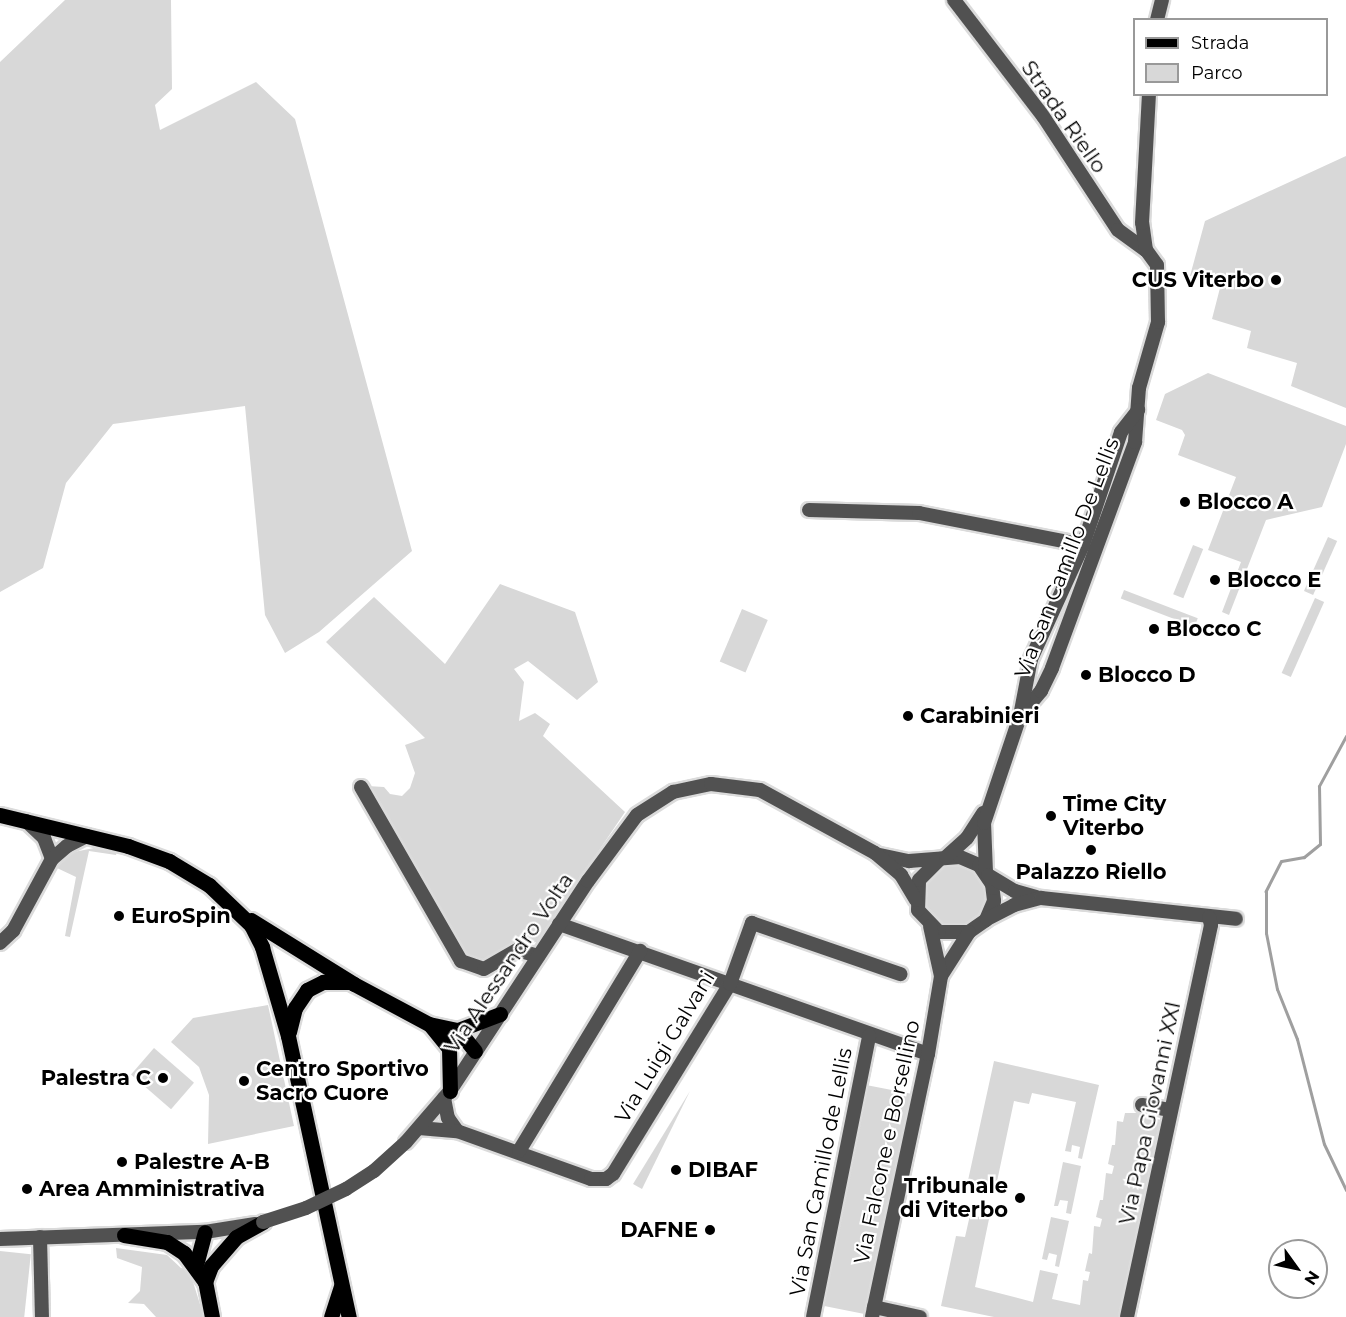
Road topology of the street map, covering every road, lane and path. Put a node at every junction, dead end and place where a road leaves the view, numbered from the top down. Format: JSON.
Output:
{"nodes":[{"id":1,"x":954,"y":0,"type":"edge"},
{"id":2,"x":1162,"y":0,"type":"edge"},
{"id":3,"x":1158,"y":18,"type":"edge"},
{"id":4,"x":1149,"y":96,"type":"edge"},
{"id":5,"x":1147,"y":251,"type":"junction"},
{"id":6,"x":1140,"y":408,"type":"junction"},
{"id":7,"x":809,"y":510,"type":"dead end"},
{"id":8,"x":1083,"y":544,"type":"junction"},
{"id":9,"x":1020,"y":716,"type":"junction"},
{"id":10,"x":361,"y":787,"type":"dead end"},
{"id":11,"x":990,"y":801,"type":"junction"},
{"id":12,"x":0,"y":814,"type":"edge"},
{"id":13,"x":26,"y":821,"type":"junction"},
{"id":14,"x":87,"y":836,"type":"junction"},
{"id":15,"x":875,"y":853,"type":"junction"},
{"id":16,"x":943,"y":858,"type":"junction"},
{"id":17,"x":52,"y":859,"type":"junction"},
{"id":18,"x":987,"y":874,"type":"junction"},
{"id":19,"x":1041,"y":898,"type":"junction"},
{"id":20,"x":916,"y":900,"type":"junction"},
{"id":21,"x":243,"y":915,"type":"junction"},
{"id":22,"x":1209,"y":917,"type":"junction"},
{"id":23,"x":1236,"y":919,"type":"dead end"},
{"id":24,"x":986,"y":920,"type":"junction"},
{"id":25,"x":559,"y":924,"type":"junction"},
{"id":26,"x":930,"y":927,"type":"junction"},
{"id":27,"x":969,"y":932,"type":"junction"},
{"id":28,"x":0,"y":943,"type":"edge"},
{"id":29,"x":640,"y":951,"type":"junction"},
{"id":30,"x":538,"y":956,"type":"junction"},
{"id":31,"x":900,"y":974,"type":"dead end"},
{"id":32,"x":941,"y":976,"type":"junction"},
{"id":33,"x":354,"y":984,"type":"junction"},
{"id":34,"x":730,"y":984,"type":"junction"},
{"id":35,"x":500,"y":1014,"type":"junction"},
{"id":36,"x":429,"y":1024,"type":"junction"},
{"id":37,"x":458,"y":1030,"type":"junction"},
{"id":38,"x":869,"y":1035,"type":"junction"},
{"id":39,"x":288,"y":1036,"type":"junction"},
{"id":40,"x":449,"y":1048,"type":"junction"},
{"id":41,"x":475,"y":1051,"type":"junction"},
{"id":42,"x":928,"y":1054,"type":"junction"},
{"id":43,"x":447,"y":1094,"type":"junction"},
{"id":44,"x":1142,"y":1105,"type":"dead end"},
{"id":45,"x":1171,"y":1110,"type":"junction"},
{"id":46,"x":430,"y":1115,"type":"junction"},
{"id":47,"x":448,"y":1118,"type":"junction"},
{"id":48,"x":419,"y":1128,"type":"junction"},
{"id":49,"x":457,"y":1131,"type":"junction"},
{"id":50,"x":519,"y":1151,"type":"junction"},
{"id":51,"x":263,"y":1222,"type":"junction"},
{"id":52,"x":205,"y":1232,"type":"junction"},
{"id":53,"x":124,"y":1235,"type":"junction"},
{"id":54,"x":40,"y":1237,"type":"junction"},
{"id":55,"x":0,"y":1239,"type":"edge"},
{"id":56,"x":203,"y":1266,"type":"junction"},
{"id":57,"x":341,"y":1284,"type":"junction"},
{"id":58,"x":873,"y":1312,"type":"edge"},
{"id":59,"x":42,"y":1317,"type":"edge"},
{"id":60,"x":212,"y":1317,"type":"edge"},
{"id":61,"x":331,"y":1317,"type":"edge"},
{"id":62,"x":349,"y":1317,"type":"edge"},
{"id":63,"x":814,"y":1317,"type":"edge"},
{"id":64,"x":920,"y":1317,"type":"edge"},
{"id":65,"x":1127,"y":1317,"type":"edge"}],
"edges":[{"from":1,"to":5,"type":"street","name":"Strada Riello"},
{"from":2,"to":3,"type":"street"},
{"from":4,"to":5,"type":"street"},
{"from":5,"to":6,"type":"street","name":"Via San Camillo De Lellis"},
{"from":6,"to":8,"type":"street","name":"Via San Camillo De Lellis"},
{"from":6,"to":9,"type":"street","name":"Via San Camillo De Lellis"},
{"from":7,"to":8,"type":"street"},
{"from":8,"to":9,"type":"street","name":"Via San Camillo De Lellis"},
{"from":9,"to":11,"type":"street","name":"Via San Camillo De Lellis"},
{"from":10,"to":30,"type":"street"},
{"from":11,"to":16,"type":"street","name":"Via San Camillo De Lellis"},
{"from":11,"to":18,"type":"street","name":"Via San Camillo De Lellis"},
{"from":12,"to":13,"type":"main road"},
{"from":13,"to":14,"type":"main road"},
{"from":13,"to":17,"type":"street"},
{"from":14,"to":17,"type":"street"},
{"from":14,"to":21,"type":"main road"},
{"from":15,"to":16,"type":"street","name":"Via Alessandro Volta"},
{"from":15,"to":20,"type":"street","name":"Via Alessandro Volta"},
{"from":15,"to":25,"type":"street","name":"Via Alessandro Volta"},
{"from":16,"to":18,"type":"street"},
{"from":16,"to":20,"type":"street"},
{"from":17,"to":28,"type":"street"},
{"from":18,"to":19,"type":"street"},
{"from":18,"to":24,"type":"street"},
{"from":19,"to":22,"type":"street"},
{"from":19,"to":24,"type":"street"},
{"from":20,"to":26,"type":"street"},
{"from":21,"to":33,"type":"main road"},
{"from":21,"to":39,"type":"main road"},
{"from":22,"to":23,"type":"street"},
{"from":22,"to":45,"type":"street","name":"Via Papa Giovanni XXI"},
{"from":24,"to":27,"type":"street"},
{"from":25,"to":29,"type":"street"},
{"from":25,"to":30,"type":"street","name":"Via Alessandro Volta"},
{"from":26,"to":27,"type":"street"},
{"from":26,"to":32,"type":"street","name":"Via Falcone e Borsellino"},
{"from":27,"to":32,"type":"street","name":"Via Falcone e Borsellino"},
{"from":29,"to":34,"type":"street"},
{"from":29,"to":50,"type":"street"},
{"from":30,"to":35,"type":"street","name":"Via Alessandro Volta"},
{"from":31,"to":34,"type":"street","name":"Via Luigi Galvani"},
{"from":32,"to":42,"type":"street","name":"Via Falcone e Borsellino"},
{"from":33,"to":36,"type":"main road"},
{"from":33,"to":39,"type":"main road"},
{"from":34,"to":38,"type":"street"},
{"from":34,"to":50,"type":"street","name":"Via Luigi Galvani"},
{"from":35,"to":37,"type":"main road"},
{"from":35,"to":41,"type":"street","name":"Via Alessandro Volta"},
{"from":36,"to":37,"type":"main road"},
{"from":36,"to":40,"type":"main road"},
{"from":37,"to":41,"type":"main road"},
{"from":38,"to":42,"type":"street"},
{"from":38,"to":63,"type":"street","name":"Via San Camillo de Lellis"},
{"from":39,"to":57,"type":"main road"},
{"from":40,"to":41,"type":"main road"},
{"from":40,"to":43,"type":"main road"},
{"from":41,"to":43,"type":"street","name":"Via Alessandro Volta"},
{"from":42,"to":58,"type":"street","name":"Via Falcone e Borsellino"},
{"from":43,"to":46,"type":"street","name":"Via Alessandro Volta"},
{"from":43,"to":47,"type":"street"},
{"from":44,"to":45,"type":"street"},
{"from":45,"to":65,"type":"street","name":"Via Papa Giovanni XXI"},
{"from":46,"to":47,"type":"street"},
{"from":46,"to":48,"type":"street","name":"Via Alessandro Volta"},
{"from":47,"to":49,"type":"street"},
{"from":48,"to":49,"type":"street","name":"Via Luigi Galvani"},
{"from":48,"to":51,"type":"street","name":"Via Alessandro Volta","bridge":true},
{"from":49,"to":50,"type":"street","name":"Via Luigi Galvani"},
{"from":51,"to":52,"type":"street","name":"Via Alessandro Volta"},
{"from":51,"to":56,"type":"main road"},
{"from":52,"to":53,"type":"street","name":"Via Alessandro Volta"},
{"from":52,"to":56,"type":"main road"},
{"from":53,"to":54,"type":"street","name":"Via Alessandro Volta"},
{"from":53,"to":56,"type":"main road"},
{"from":54,"to":55,"type":"street","name":"Via Alessandro Volta"},
{"from":54,"to":59,"type":"street"},
{"from":56,"to":60,"type":"main road"},
{"from":57,"to":61,"type":"main road"},
{"from":57,"to":62,"type":"main road"},
{"from":58,"to":64,"type":"street"}]}
